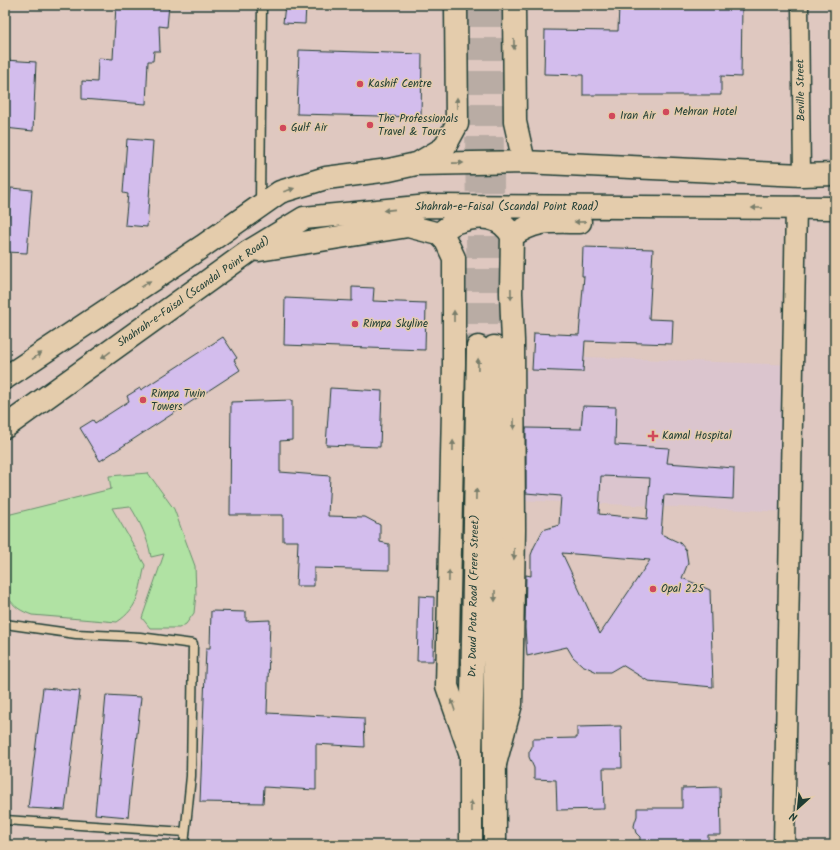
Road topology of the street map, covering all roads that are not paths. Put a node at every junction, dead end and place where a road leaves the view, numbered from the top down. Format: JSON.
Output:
{"nodes":[{"id":1,"x":262,"y":5,"type":"edge"},
{"id":2,"x":456,"y":5,"type":"edge"},
{"id":3,"x":514,"y":5,"type":"edge"},
{"id":4,"x":800,"y":5,"type":"edge"},
{"id":5,"x":524,"y":162,"type":"junction"},
{"id":6,"x":416,"y":164,"type":"junction"},
{"id":7,"x":835,"y":174,"type":"edge"},
{"id":8,"x":802,"y":175,"type":"junction"},
{"id":9,"x":260,"y":207,"type":"junction"},
{"id":10,"x":674,"y":208,"type":"junction"},
{"id":11,"x":796,"y":208,"type":"junction"},
{"id":12,"x":835,"y":208,"type":"edge"},
{"id":13,"x":439,"y":234,"type":"junction"},
{"id":14,"x":512,"y":236,"type":"junction"},
{"id":15,"x":248,"y":252,"type":"junction"},
{"id":16,"x":5,"y":378,"type":"edge"},
{"id":17,"x":5,"y":427,"type":"edge"},
{"id":18,"x":5,"y":624,"type":"edge"},
{"id":19,"x":471,"y":755,"type":"junction"},
{"id":20,"x":495,"y":764,"type":"junction"},
{"id":21,"x":5,"y":820,"type":"edge"},
{"id":22,"x":185,"y":832,"type":"junction"},
{"id":23,"x":184,"y":845,"type":"edge"},
{"id":24,"x":471,"y":845,"type":"edge"},
{"id":25,"x":495,"y":845,"type":"edge"},
{"id":26,"x":784,"y":845,"type":"edge"}],
"edges":[{"from":1,"to":9,"type":"lane"},
{"from":6,"to":2,"type":"main road","one_way":true},
{"from":3,"to":5,"type":"main road","one_way":true},
{"from":4,"to":8,"type":"street","name":"Beville Street"},
{"from":6,"to":5,"type":"main road","one_way":true},
{"from":5,"to":8,"type":"main road"},
{"from":9,"to":6,"type":"main road","one_way":true},
{"from":7,"to":8,"type":"main road"},
{"from":16,"to":9,"type":"main road","one_way":true},
{"from":11,"to":10,"type":"main road","name":"Shahrah-e-Faisal (Scandal Point Road)","one_way":true},
{"from":10,"to":14,"type":"main road","one_way":true},
{"from":10,"to":15,"type":"main road","name":"Shahrah-e-Faisal (Scandal Point Road)","one_way":true},
{"from":11,"to":12,"type":"main road","name":"Shahrah-e-Faisal (Scandal Point Road)"},
{"from":11,"to":26,"type":"street"},
{"from":13,"to":14,"type":"main road"},
{"from":13,"to":15,"type":"main road"},
{"from":19,"to":13,"type":"main road","one_way":true},
{"from":14,"to":20,"type":"main road","one_way":true},
{"from":15,"to":17,"type":"main road","name":"Shahrah-e-Faisal (Scandal Point Road)","one_way":true},
{"from":18,"to":22,"type":"lane"},
{"from":19,"to":20,"type":"main road","name":"Dr. Daud Pota Road (Frere Street)","one_way":true},
{"from":24,"to":19,"type":"main road","name":"Dr. Daud Pota Road (Frere Street)","one_way":true},
{"from":20,"to":25,"type":"main road","name":"Dr. Daud Pota Road (Frere Street)"},
{"from":21,"to":22,"type":"lane"},
{"from":22,"to":23,"type":"lane"}]}
